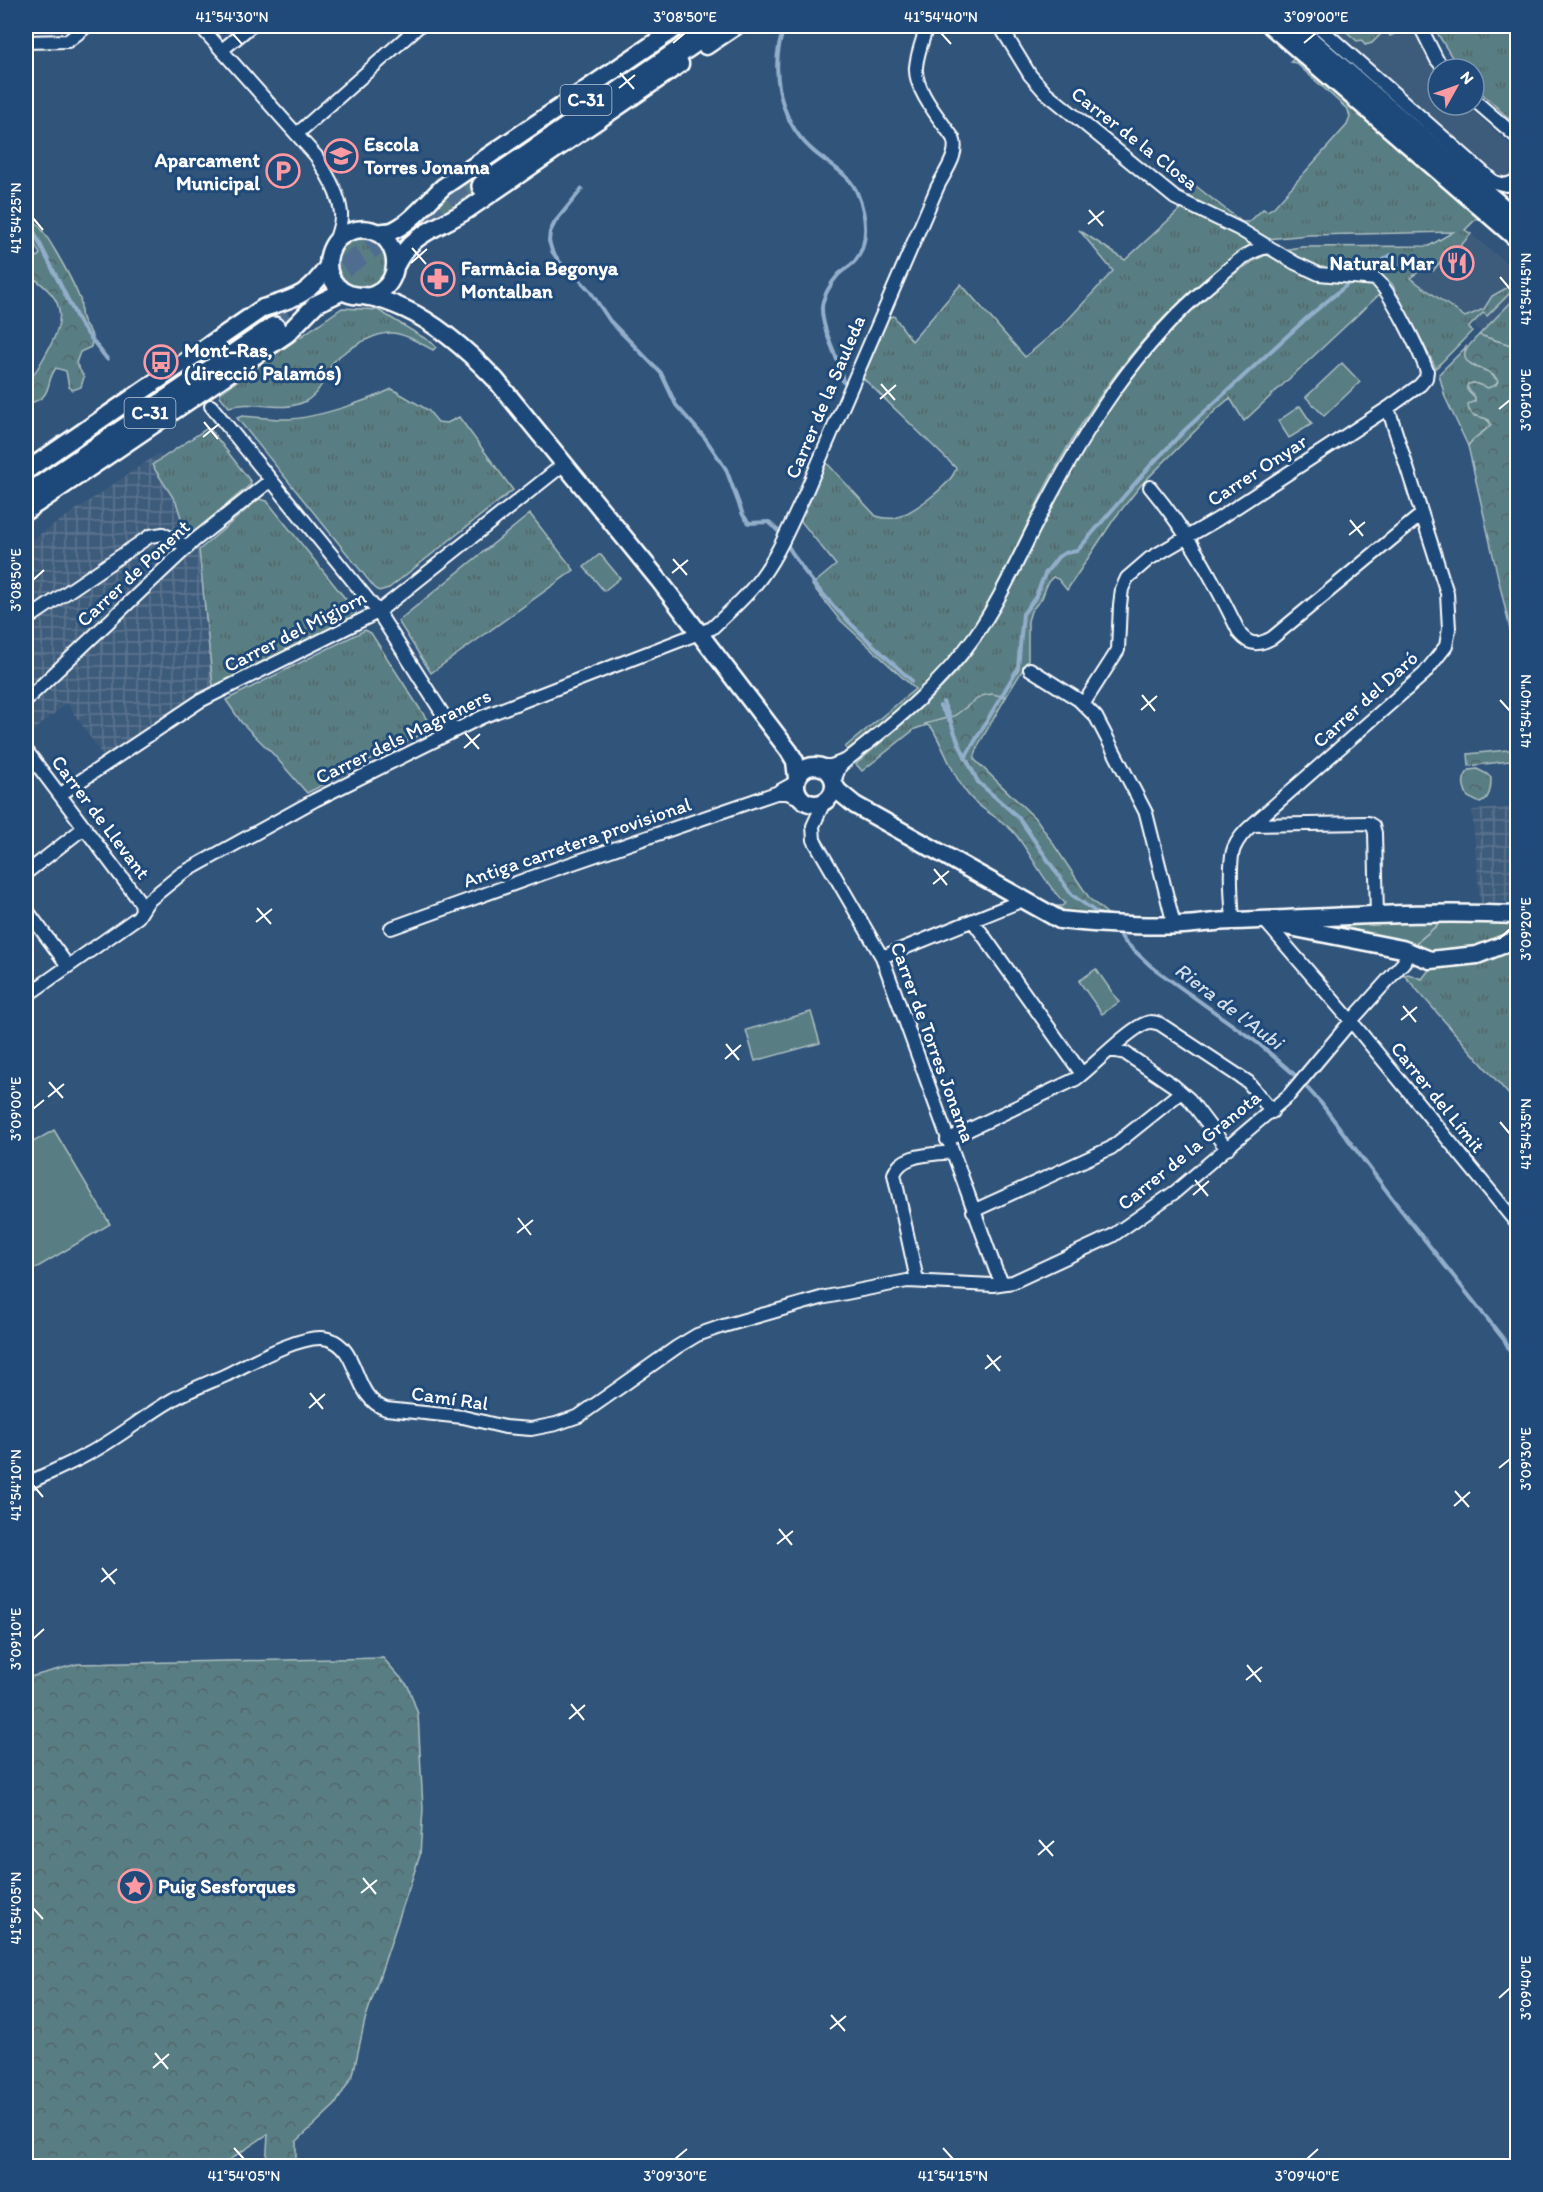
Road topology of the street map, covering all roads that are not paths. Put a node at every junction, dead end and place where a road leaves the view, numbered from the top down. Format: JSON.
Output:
{"nodes":[{"id":1,"x":87,"y":26,"type":"edge"},
{"id":2,"x":200,"y":26,"type":"edge"},
{"id":3,"x":251,"y":26,"type":"edge"},
{"id":4,"x":419,"y":26,"type":"edge"},
{"id":5,"x":679,"y":26,"type":"edge"},
{"id":6,"x":694,"y":26,"type":"edge"},
{"id":7,"x":717,"y":26,"type":"edge"},
{"id":8,"x":736,"y":26,"type":"edge"},
{"id":9,"x":927,"y":26,"type":"edge"},
{"id":10,"x":1000,"y":26,"type":"edge"},
{"id":11,"x":1271,"y":26,"type":"edge"},
{"id":12,"x":1295,"y":26,"type":"edge"},
{"id":13,"x":1318,"y":26,"type":"edge"},
{"id":14,"x":1420,"y":26,"type":"edge"},
{"id":15,"x":26,"y":42,"type":"edge"},
{"id":16,"x":222,"y":50,"type":"junction"},
{"id":17,"x":1436,"y":57,"type":"edge"},
{"id":18,"x":1486,"y":110,"type":"edge"},
{"id":19,"x":298,"y":133,"type":"junction"},
{"id":20,"x":1518,"y":138,"type":"edge"},
{"id":21,"x":1475,"y":166,"type":"junction"},
{"id":22,"x":1518,"y":180,"type":"edge"},
{"id":23,"x":1479,"y":188,"type":"junction"},
{"id":24,"x":1510,"y":211,"type":"edge"},
{"id":25,"x":341,"y":212,"type":"junction"},
{"id":26,"x":1518,"y":220,"type":"edge"},
{"id":27,"x":373,"y":231,"type":"junction"},
{"id":28,"x":1518,"y":240,"type":"edge"},
{"id":29,"x":336,"y":242,"type":"junction"},
{"id":30,"x":1269,"y":246,"type":"junction"},
{"id":31,"x":328,"y":267,"type":"junction"},
{"id":32,"x":395,"y":269,"type":"junction"},
{"id":33,"x":1376,"y":279,"type":"joint"},
{"id":34,"x":343,"y":291,"type":"junction"},
{"id":35,"x":368,"y":297,"type":"junction"},
{"id":36,"x":408,"y":310,"type":"junction"},
{"id":37,"x":211,"y":406,"type":"dead end"},
{"id":38,"x":1388,"y":408,"type":"junction"},
{"id":39,"x":564,"y":464,"type":"junction"},
{"id":40,"x":26,"y":471,"type":"edge"},
{"id":41,"x":271,"y":480,"type":"junction"},
{"id":42,"x":26,"y":482,"type":"edge"},
{"id":43,"x":1150,"y":487,"type":"dead end"},
{"id":44,"x":26,"y":497,"type":"edge"},
{"id":45,"x":26,"y":511,"type":"edge"},
{"id":46,"x":1422,"y":514,"type":"junction"},
{"id":47,"x":1188,"y":537,"type":"junction"},
{"id":48,"x":188,"y":547,"type":"junction"},
{"id":49,"x":378,"y":612,"type":"junction"},
{"id":50,"x":26,"y":620,"type":"edge"},
{"id":51,"x":699,"y":632,"type":"junction"},
{"id":52,"x":1030,"y":669,"type":"dead end"},
{"id":53,"x":26,"y":700,"type":"edge"},
{"id":54,"x":1084,"y":704,"type":"junction"},
{"id":55,"x":453,"y":730,"type":"junction"},
{"id":56,"x":26,"y":750,"type":"edge"},
{"id":57,"x":789,"y":751,"type":"junction"},
{"id":58,"x":848,"y":759,"type":"junction"},
{"id":59,"x":816,"y":766,"type":"junction"},
{"id":60,"x":796,"y":780,"type":"junction"},
{"id":61,"x":830,"y":792,"type":"junction"},
{"id":62,"x":776,"y":793,"type":"junction"},
{"id":63,"x":61,"y":794,"type":"junction"},
{"id":64,"x":804,"y":801,"type":"junction"},
{"id":65,"x":815,"y":821,"type":"junction"},
{"id":66,"x":1252,"y":825,"type":"junction"},
{"id":67,"x":85,"y":827,"type":"junction"},
{"id":68,"x":26,"y":873,"type":"edge"},
{"id":69,"x":1023,"y":900,"type":"junction"},
{"id":70,"x":26,"y":909,"type":"edge"},
{"id":71,"x":142,"y":910,"type":"junction"},
{"id":72,"x":1518,"y":915,"type":"edge"},
{"id":73,"x":1377,"y":916,"type":"junction"},
{"id":74,"x":973,"y":921,"type":"junction"},
{"id":75,"x":1233,"y":921,"type":"junction"},
{"id":76,"x":1265,"y":921,"type":"junction"},
{"id":77,"x":1174,"y":925,"type":"junction"},
{"id":78,"x":391,"y":928,"type":"dead end"},
{"id":79,"x":1518,"y":939,"type":"edge"},
{"id":80,"x":1416,"y":955,"type":"junction"},
{"id":81,"x":882,"y":957,"type":"junction"},
{"id":82,"x":68,"y":966,"type":"junction"},
{"id":83,"x":1395,"y":973,"type":"junction"},
{"id":84,"x":26,"y":996,"type":"edge"},
{"id":85,"x":1351,"y":1021,"type":"junction"},
{"id":86,"x":1111,"y":1050,"type":"junction"},
{"id":87,"x":1082,"y":1074,"type":"junction"},
{"id":88,"x":1181,"y":1092,"type":"junction"},
{"id":89,"x":1272,"y":1112,"type":"junction"},
{"id":90,"x":949,"y":1146,"type":"junction"},
{"id":91,"x":1227,"y":1149,"type":"junction"},
{"id":92,"x":973,"y":1211,"type":"junction"},
{"id":93,"x":1518,"y":1225,"type":"edge"},
{"id":94,"x":912,"y":1281,"type":"junction"},
{"id":95,"x":1003,"y":1283,"type":"junction"},
{"id":96,"x":26,"y":1484,"type":"edge"}],
"edges":[{"from":1,"to":15,"type":"street"},
{"from":2,"to":16,"type":"street"},
{"from":3,"to":16,"type":"street"},
{"from":4,"to":19,"type":"street"},
{"from":5,"to":27,"type":"main road"},
{"from":6,"to":7,"type":"highway","number":"C-31"},
{"from":8,"to":32,"type":"main road"},
{"from":9,"to":51,"type":"street","name":"Carrer de la Sauleda"},
{"from":10,"to":30,"type":"street","name":"Carrer de la Closa"},
{"from":11,"to":28,"type":"main road"},
{"from":12,"to":23,"type":"main road"},
{"from":13,"to":21,"type":"street"},
{"from":14,"to":17,"type":"street"},
{"from":16,"to":19,"type":"street"},
{"from":18,"to":20,"type":"street"},
{"from":19,"to":25,"type":"street"},
{"from":21,"to":22,"type":"street"},
{"from":21,"to":23,"type":"street"},
{"from":23,"to":24,"type":"main road"},
{"from":24,"to":26,"type":"main road"},
{"from":25,"to":27,"type":"street"},
{"from":25,"to":29,"type":"street"},
{"from":27,"to":29,"type":"main road"},
{"from":27,"to":32,"type":"main road"},
{"from":29,"to":31,"type":"main road"},
{"from":30,"to":33,"type":"street","name":"Carrer de la Closa"},
{"from":30,"to":58,"type":"street"},
{"from":31,"to":34,"type":"main road"},
{"from":31,"to":40,"type":"main road"},
{"from":32,"to":35,"type":"main road"},
{"from":32,"to":36,"type":"main road"},
{"from":33,"to":38,"type":"street","name":"Carrer Onyar"},
{"from":34,"to":35,"type":"main road"},
{"from":34,"to":45,"type":"main road"},
{"from":35,"to":36,"type":"main road"},
{"from":36,"to":39,"type":"main road"},
{"from":37,"to":41,"type":"street"},
{"from":38,"to":46,"type":"street","name":"Carrer del Daró"},
{"from":38,"to":47,"type":"street","name":"Carrer Onyar"},
{"from":39,"to":49,"type":"street","name":"Carrer del Migjorn"},
{"from":39,"to":51,"type":"main road"},
{"from":41,"to":48,"type":"street","name":"Carrer de Ponent"},
{"from":41,"to":49,"type":"street"},
{"from":42,"to":44,"type":"highway","number":"C-31"},
{"from":43,"to":47,"type":"street"},
{"from":46,"to":47,"type":"street"},
{"from":46,"to":66,"type":"street","name":"Carrer del Daró"},
{"from":47,"to":54,"type":"street","name":"Carrer Onyar"},
{"from":48,"to":50,"type":"street"},
{"from":48,"to":53,"type":"street","name":"Carrer de Ponent"},
{"from":49,"to":55,"type":"street"},
{"from":49,"to":63,"type":"street","name":"Carrer del Migjorn"},
{"from":51,"to":55,"type":"street","name":"Carrer dels Magraners"},
{"from":51,"to":57,"type":"main road"},
{"from":52,"to":54,"type":"street"},
{"from":54,"to":77,"type":"street"},
{"from":55,"to":71,"type":"street","name":"Carrer dels Magraners"},
{"from":56,"to":63,"type":"street","name":"Carrer de Llevant"},
{"from":57,"to":59,"type":"main road"},
{"from":57,"to":60,"type":"main road"},
{"from":58,"to":59,"type":"street"},
{"from":58,"to":61,"type":"street"},
{"from":59,"to":60,"type":"main road"},
{"from":59,"to":61,"type":"main road"},
{"from":60,"to":62,"type":"street","name":"Antiga carretera provisional"},
{"from":60,"to":64,"type":"main road"},
{"from":61,"to":64,"type":"main road"},
{"from":61,"to":65,"type":"street"},
{"from":61,"to":69,"type":"main road"},
{"from":62,"to":64,"type":"street"},
{"from":62,"to":78,"type":"street","name":"Antiga carretera provisional"},
{"from":63,"to":67,"type":"street","name":"Carrer de Llevant"},
{"from":64,"to":65,"type":"street","name":"Carrer de Torres Jonama"},
{"from":65,"to":81,"type":"street","name":"Carrer de Torres Jonama"},
{"from":66,"to":73,"type":"street"},
{"from":66,"to":75,"type":"street","name":"Carrer del Daró"},
{"from":67,"to":68,"type":"street"},
{"from":67,"to":71,"type":"street","name":"Carrer de Llevant"},
{"from":69,"to":74,"type":"street"},
{"from":69,"to":77,"type":"main road"},
{"from":70,"to":82,"type":"street"},
{"from":71,"to":82,"type":"street","name":"Carrer dels Magraners"},
{"from":72,"to":73,"type":"main road"},
{"from":73,"to":76,"type":"main road"},
{"from":74,"to":81,"type":"street"},
{"from":74,"to":87,"type":"street"},
{"from":75,"to":76,"type":"main road"},
{"from":75,"to":77,"type":"main road"},
{"from":76,"to":80,"type":"main road"},
{"from":76,"to":85,"type":"street","name":"Carrer del Límit"},
{"from":79,"to":80,"type":"main road"},
{"from":80,"to":83,"type":"street"},
{"from":80,"to":83,"type":"street"},
{"from":81,"to":90,"type":"street","name":"Carrer de Torres Jonama"},
{"from":82,"to":84,"type":"street","name":"Carrer dels Magraners"},
{"from":83,"to":85,"type":"street","name":"Carrer de la Granota"},
{"from":85,"to":89,"type":"street","name":"Carrer de la Granota"},
{"from":85,"to":93,"type":"street","name":"Carrer del Límit"},
{"from":86,"to":87,"type":"street"},
{"from":86,"to":88,"type":"street"},
{"from":86,"to":89,"type":"street"},
{"from":87,"to":90,"type":"street"},
{"from":88,"to":91,"type":"street"},
{"from":88,"to":92,"type":"street"},
{"from":89,"to":91,"type":"street","name":"Carrer de la Granota"},
{"from":90,"to":92,"type":"street","name":"Carrer de Torres Jonama"},
{"from":90,"to":94,"type":"street"},
{"from":91,"to":95,"type":"street","name":"Carrer de la Granota"},
{"from":92,"to":95,"type":"street","name":"Carrer de Torres Jonama"},
{"from":94,"to":95,"type":"street","name":"Carrer de la Granota"},
{"from":94,"to":96,"type":"street","name":"Camí Ral"}]}
